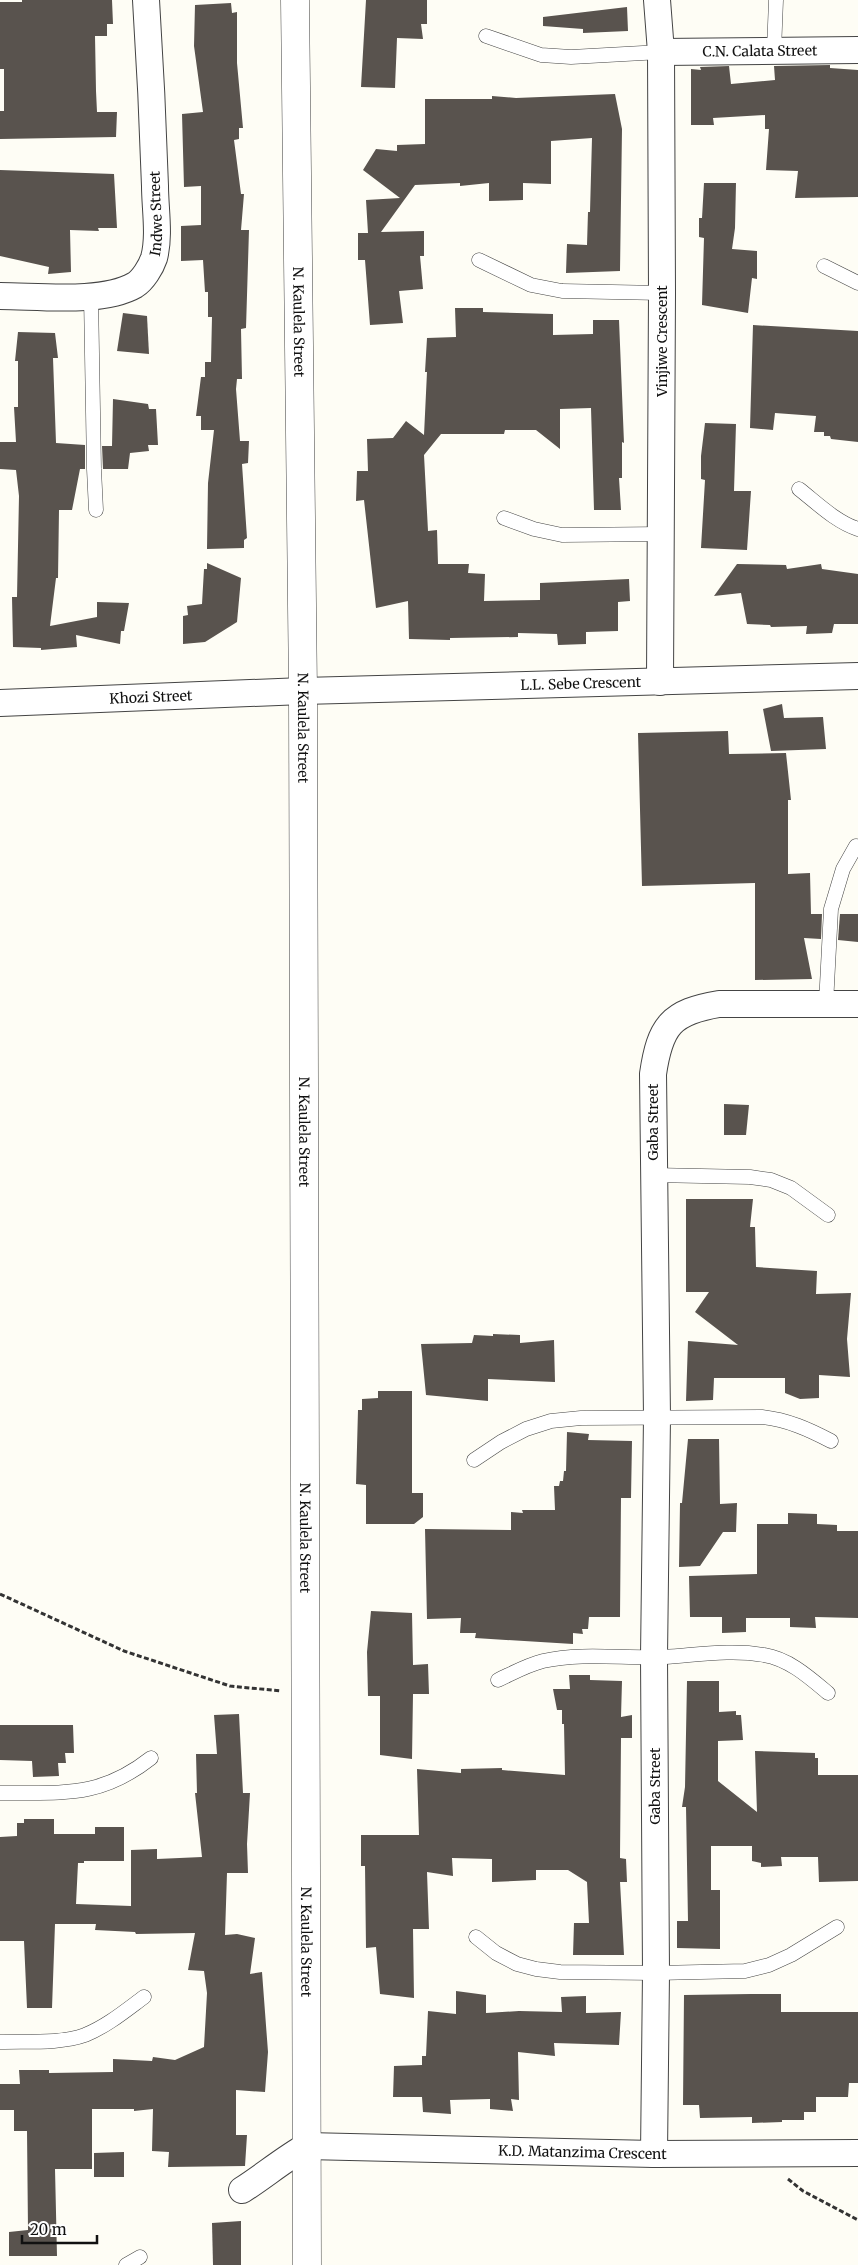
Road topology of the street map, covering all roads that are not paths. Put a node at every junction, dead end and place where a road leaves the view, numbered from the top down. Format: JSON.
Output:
{"nodes":[{"id":1,"x":146,"y":0,"type":"edge"},
{"id":2,"x":296,"y":0,"type":"edge"},
{"id":3,"x":657,"y":0,"type":"edge"},
{"id":4,"x":776,"y":0,"type":"edge"},
{"id":5,"x":486,"y":36,"type":"dead end"},
{"id":6,"x":858,"y":50,"type":"edge"},
{"id":7,"x":774,"y":51,"type":"junction"},
{"id":8,"x":661,"y":52,"type":"junction"},
{"id":9,"x":479,"y":260,"type":"dead end"},
{"id":10,"x":824,"y":266,"type":"dead end"},
{"id":11,"x":858,"y":283,"type":"edge"},
{"id":12,"x":662,"y":293,"type":"junction"},
{"id":13,"x":0,"y":296,"type":"edge"},
{"id":14,"x":91,"y":296,"type":"junction"},
{"id":15,"x":799,"y":489,"type":"dead end"},
{"id":16,"x":96,"y":510,"type":"dead end"},
{"id":17,"x":504,"y":518,"type":"dead end"},
{"id":18,"x":858,"y":529,"type":"edge"},
{"id":19,"x":662,"y":534,"type":"junction"},
{"id":20,"x":858,"y":676,"type":"edge"},
{"id":21,"x":660,"y":682,"type":"junction"},
{"id":22,"x":303,"y":691,"type":"junction"},
{"id":23,"x":0,"y":703,"type":"edge"},
{"id":24,"x":856,"y":846,"type":"dead end"},
{"id":25,"x":826,"y":1004,"type":"junction"},
{"id":26,"x":858,"y":1004,"type":"edge"},
{"id":27,"x":653,"y":1175,"type":"junction"},
{"id":28,"x":828,"y":1215,"type":"dead end"},
{"id":29,"x":657,"y":1417,"type":"junction"},
{"id":30,"x":831,"y":1441,"type":"dead end"},
{"id":31,"x":474,"y":1460,"type":"dead end"},
{"id":32,"x":654,"y":1658,"type":"junction"},
{"id":33,"x":498,"y":1680,"type":"dead end"},
{"id":34,"x":828,"y":1693,"type":"dead end"},
{"id":35,"x":151,"y":1758,"type":"dead end"},
{"id":36,"x":0,"y":1794,"type":"edge"},
{"id":37,"x":838,"y":1927,"type":"dead end"},
{"id":38,"x":476,"y":1937,"type":"dead end"},
{"id":39,"x":656,"y":1973,"type":"junction"},
{"id":40,"x":144,"y":1998,"type":"dead end"},
{"id":41,"x":0,"y":2042,"type":"edge"},
{"id":42,"x":307,"y":2146,"type":"junction"},
{"id":43,"x":858,"y":2153,"type":"edge"},
{"id":44,"x":654,"y":2154,"type":"junction"},
{"id":45,"x":242,"y":2190,"type":"dead end"},
{"id":46,"x":140,"y":2257,"type":"dead end"},
{"id":47,"x":126,"y":2265,"type":"edge"},
{"id":48,"x":306,"y":2265,"type":"edge"}],
"edges":[{"from":1,"to":14,"type":"street","name":"Indwe Street"},
{"from":2,"to":22,"type":"street","name":"N. Kaulela Street"},
{"from":3,"to":8,"type":"street","name":"Vinjiwe Crescent"},
{"from":4,"to":7,"type":"lane"},
{"from":5,"to":8,"type":"lane"},
{"from":6,"to":7,"type":"street","name":"C.N. Calata Street"},
{"from":7,"to":8,"type":"street","name":"C.N. Calata Street"},
{"from":8,"to":12,"type":"street","name":"Vinjiwe Crescent"},
{"from":9,"to":12,"type":"lane"},
{"from":10,"to":11,"type":"lane"},
{"from":12,"to":19,"type":"street","name":"Vinjiwe Crescent"},
{"from":13,"to":14,"type":"street","name":"Indwe Street"},
{"from":14,"to":16,"type":"lane"},
{"from":15,"to":18,"type":"lane"},
{"from":17,"to":19,"type":"lane"},
{"from":19,"to":21,"type":"street","name":"Vinjiwe Crescent"},
{"from":20,"to":21,"type":"street","name":"L.L. Sebe Crescent"},
{"from":21,"to":22,"type":"street","name":"L.L. Sebe Crescent"},
{"from":22,"to":23,"type":"street","name":"Khozi Street"},
{"from":22,"to":42,"type":"street","name":"N. Kaulela Street"},
{"from":24,"to":25,"type":"lane"},
{"from":25,"to":26,"type":"street","name":"Gaba Street"},
{"from":25,"to":27,"type":"street","name":"Gaba Street"},
{"from":27,"to":28,"type":"lane"},
{"from":27,"to":29,"type":"street","name":"Gaba Street"},
{"from":29,"to":30,"type":"lane"},
{"from":29,"to":31,"type":"lane"},
{"from":29,"to":32,"type":"street","name":"Gaba Street"},
{"from":32,"to":33,"type":"lane"},
{"from":32,"to":34,"type":"lane"},
{"from":32,"to":39,"type":"street","name":"Gaba Street"},
{"from":35,"to":36,"type":"lane"},
{"from":37,"to":39,"type":"lane"},
{"from":38,"to":39,"type":"lane"},
{"from":39,"to":44,"type":"street","name":"Gaba Street"},
{"from":40,"to":41,"type":"lane"},
{"from":42,"to":44,"type":"street","name":"K.D. Matanzima Crescent"},
{"from":42,"to":45,"type":"street"},
{"from":42,"to":48,"type":"street","name":"N. Kaulela Street"},
{"from":43,"to":44,"type":"street","name":"K.D. Matanzima Crescent"},
{"from":46,"to":47,"type":"lane"}]}
